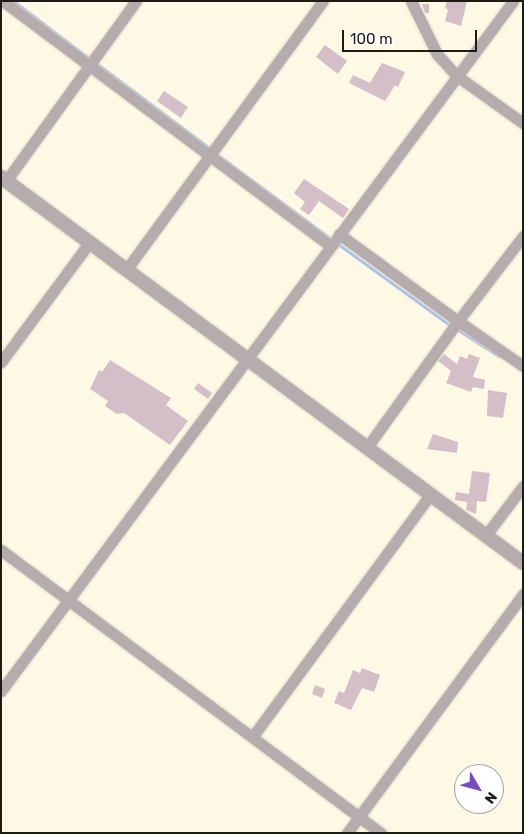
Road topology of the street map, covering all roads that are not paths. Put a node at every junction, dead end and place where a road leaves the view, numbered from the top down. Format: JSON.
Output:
{"nodes":[{"id":1,"x":3,"y":1,"type":"edge"},
{"id":2,"x":136,"y":1,"type":"edge"},
{"id":3,"x":323,"y":1,"type":"edge"},
{"id":4,"x":411,"y":1,"type":"edge"},
{"id":5,"x":513,"y":1,"type":"edge"},
{"id":6,"x":89,"y":66,"type":"junction"},
{"id":7,"x":457,"y":76,"type":"junction"},
{"id":8,"x":523,"y":123,"type":"edge"},
{"id":9,"x":210,"y":156,"type":"junction"},
{"id":10,"x":4,"y":179,"type":"edge"},
{"id":11,"x":339,"y":234,"type":"junction"},
{"id":12,"x":523,"y":236,"type":"edge"},
{"id":13,"x":89,"y":243,"type":"junction"},
{"id":14,"x":330,"y":246,"type":"junction"},
{"id":15,"x":126,"y":270,"type":"junction"},
{"id":16,"x":458,"y":320,"type":"junction"},
{"id":17,"x":246,"y":358,"type":"junction"},
{"id":18,"x":1,"y":362,"type":"edge"},
{"id":19,"x":523,"y":366,"type":"edge"},
{"id":20,"x":367,"y":446,"type":"junction"},
{"id":21,"x":523,"y":486,"type":"edge"},
{"id":22,"x":431,"y":494,"type":"junction"},
{"id":23,"x":486,"y":535,"type":"junction"},
{"id":24,"x":1,"y":550,"type":"edge"},
{"id":25,"x":523,"y":563,"type":"edge"},
{"id":26,"x":523,"y":594,"type":"edge"},
{"id":27,"x":68,"y":599,"type":"junction"},
{"id":28,"x":1,"y":692,"type":"edge"},
{"id":29,"x":253,"y":736,"type":"junction"},
{"id":30,"x":359,"y":816,"type":"junction"},
{"id":31,"x":348,"y":833,"type":"edge"},
{"id":32,"x":382,"y":833,"type":"edge"}],
"edges":[{"from":1,"to":6,"type":"street"},
{"from":2,"to":6,"type":"street"},
{"from":3,"to":9,"type":"street"},
{"from":4,"to":7,"type":"street"},
{"from":5,"to":7,"type":"street"},
{"from":6,"to":9,"type":"street"},
{"from":6,"to":10,"type":"street"},
{"from":7,"to":8,"type":"street"},
{"from":7,"to":11,"type":"street"},
{"from":9,"to":14,"type":"street"},
{"from":9,"to":15,"type":"street"},
{"from":10,"to":13,"type":"street"},
{"from":11,"to":14,"type":"street"},
{"from":11,"to":16,"type":"street"},
{"from":12,"to":16,"type":"street"},
{"from":13,"to":15,"type":"street"},
{"from":13,"to":18,"type":"street"},
{"from":14,"to":17,"type":"street"},
{"from":15,"to":17,"type":"street"},
{"from":16,"to":19,"type":"street"},
{"from":16,"to":20,"type":"street"},
{"from":17,"to":20,"type":"street"},
{"from":17,"to":27,"type":"street"},
{"from":20,"to":22,"type":"street"},
{"from":21,"to":23,"type":"street"},
{"from":22,"to":23,"type":"street"},
{"from":22,"to":29,"type":"street"},
{"from":23,"to":25,"type":"street"},
{"from":24,"to":27,"type":"street"},
{"from":26,"to":30,"type":"street"},
{"from":27,"to":28,"type":"street"},
{"from":27,"to":29,"type":"street"},
{"from":29,"to":30,"type":"street"},
{"from":30,"to":31,"type":"street"},
{"from":30,"to":32,"type":"street"}]}
